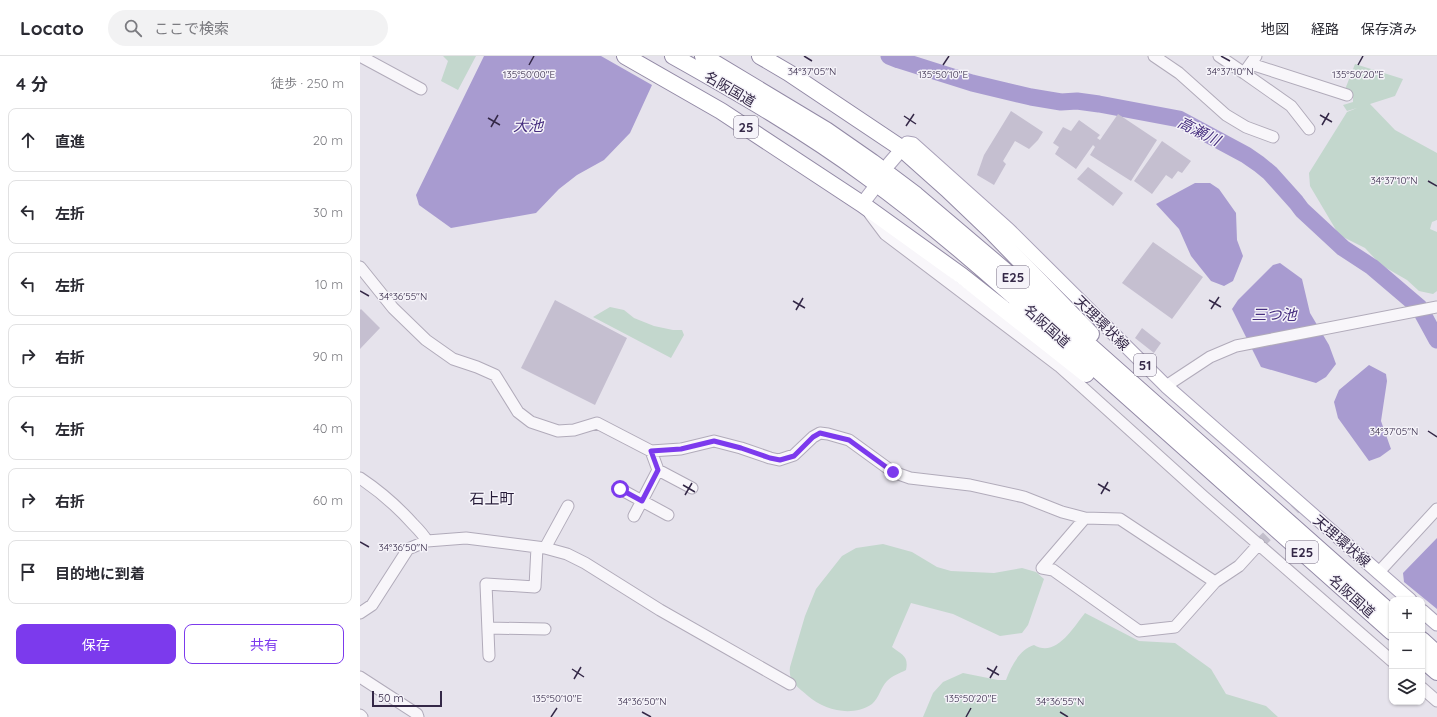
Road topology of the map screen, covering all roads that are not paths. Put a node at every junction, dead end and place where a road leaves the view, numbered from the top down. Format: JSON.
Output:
{"nodes":[{"id":1,"x":360,"y":56,"type":"edge"},
{"id":2,"x":625,"y":56,"type":"edge"},
{"id":3,"x":673,"y":56,"type":"edge"},
{"id":4,"x":702,"y":56,"type":"edge"},
{"id":5,"x":760,"y":56,"type":"edge"},
{"id":6,"x":1154,"y":56,"type":"edge"},
{"id":7,"x":1219,"y":56,"type":"edge"},
{"id":8,"x":1254,"y":60,"type":"edge"},
{"id":9,"x":1244,"y":73,"type":"junction"},
{"id":10,"x":421,"y":89,"type":"dead end"},
{"id":11,"x":1347,"y":95,"type":"dead end"},
{"id":12,"x":1309,"y":128,"type":"dead end"},
{"id":13,"x":1273,"y":137,"type":"dead end"},
{"id":14,"x":901,"y":148,"type":"junction"},
{"id":15,"x":889,"y":164,"type":"dead end"},
{"id":16,"x":872,"y":190,"type":"dead end"},
{"id":17,"x":862,"y":204,"type":"junction"},
{"id":18,"x":360,"y":267,"type":"edge"},
{"id":19,"x":1437,"y":306,"type":"edge"},
{"id":20,"x":1166,"y":386,"type":"junction"},
{"id":21,"x":651,"y":451,"type":"junction"},
{"id":22,"x":658,"y":470,"type":"junction"},
{"id":23,"x":1212,"y":472,"type":"junction"},
{"id":24,"x":360,"y":478,"type":"edge"},
{"id":25,"x":692,"y":488,"type":"dead end"},
{"id":26,"x":620,"y":489,"type":"dead end"},
{"id":27,"x":642,"y":501,"type":"junction"},
{"id":28,"x":568,"y":506,"type":"dead end"},
{"id":29,"x":1437,"y":509,"type":"edge"},
{"id":30,"x":668,"y":515,"type":"dead end"},
{"id":31,"x":634,"y":516,"type":"dead end"},
{"id":32,"x":1086,"y":518,"type":"junction"},
{"id":33,"x":1298,"y":530,"type":"junction"},
{"id":34,"x":427,"y":541,"type":"junction"},
{"id":35,"x":1259,"y":544,"type":"junction"},
{"id":36,"x":541,"y":548,"type":"junction"},
{"id":37,"x":1378,"y":573,"type":"junction"},
{"id":38,"x":1216,"y":582,"type":"junction"},
{"id":39,"x":1406,"y":597,"type":"edge"},
{"id":40,"x":1389,"y":611,"type":"edge"},
{"id":41,"x":360,"y":613,"type":"edge"},
{"id":42,"x":1425,"y":614,"type":"edge"},
{"id":43,"x":1437,"y":624,"type":"edge"},
{"id":44,"x":488,"y":628,"type":"junction"},
{"id":45,"x":544,"y":629,"type":"dead end"},
{"id":46,"x":1389,"y":629,"type":"edge"},
{"id":47,"x":1425,"y":643,"type":"edge"},
{"id":48,"x":1437,"y":654,"type":"edge"},
{"id":49,"x":489,"y":656,"type":"dead end"},
{"id":50,"x":1389,"y":658,"type":"edge"},
{"id":51,"x":1425,"y":662,"type":"edge"},
{"id":52,"x":1437,"y":672,"type":"edge"},
{"id":53,"x":360,"y":677,"type":"edge"},
{"id":54,"x":790,"y":684,"type":"dead end"},
{"id":55,"x":1425,"y":691,"type":"edge"},
{"id":56,"x":1437,"y":701,"type":"edge"},
{"id":57,"x":360,"y":715,"type":"edge"},
{"id":58,"x":362,"y":717,"type":"edge"},
{"id":59,"x":418,"y":717,"type":"edge"}],
"edges":[{"from":1,"to":10,"type":"street"},
{"from":2,"to":17,"type":"highway","number":"25"},
{"from":3,"to":23,"type":"highway","name":"名阪国道","number":"E25"},
{"from":4,"to":33,"type":"highway","name":"名阪国道","number":"E25"},
{"from":5,"to":14,"type":"highway"},
{"from":6,"to":13,"type":"street"},
{"from":7,"to":9,"type":"street"},
{"from":8,"to":9,"type":"street"},
{"from":8,"to":11,"type":"street"},
{"from":9,"to":12,"type":"street"},
{"from":14,"to":15,"type":"main road"},
{"from":14,"to":20,"type":"main road","name":"天理環状線","number":"51"},
{"from":14,"to":33,"type":"highway","number":"E25"},
{"from":16,"to":17,"type":"main road"},
{"from":17,"to":23,"type":"highway","number":"E25"},
{"from":17,"to":35,"type":"street"},
{"from":18,"to":21,"type":"street"},
{"from":19,"to":20,"type":"street"},
{"from":20,"to":37,"type":"main road","name":"天理環状線","number":"51"},
{"from":21,"to":22,"type":"street"},
{"from":21,"to":32,"type":"street"},
{"from":22,"to":25,"type":"street"},
{"from":22,"to":27,"type":"street"},
{"from":23,"to":46,"type":"highway","name":"名阪国道","number":"E25"},
{"from":24,"to":34,"type":"street"},
{"from":26,"to":27,"type":"street"},
{"from":27,"to":30,"type":"street"},
{"from":27,"to":31,"type":"street"},
{"from":28,"to":36,"type":"street"},
{"from":29,"to":37,"type":"street"},
{"from":32,"to":38,"type":"street"},
{"from":32,"to":38,"type":"street"},
{"from":33,"to":40,"type":"highway","name":"名阪国道","number":"E25"},
{"from":34,"to":36,"type":"street"},
{"from":34,"to":41,"type":"street"},
{"from":35,"to":38,"type":"street"},
{"from":35,"to":50,"type":"street"},
{"from":36,"to":44,"type":"street"},
{"from":36,"to":54,"type":"street"},
{"from":37,"to":39,"type":"main road","name":"天理環状線","number":"51"},
{"from":42,"to":43,"type":"main road"},
{"from":44,"to":45,"type":"street"},
{"from":44,"to":49,"type":"street"},
{"from":47,"to":48,"type":"highway"},
{"from":51,"to":52,"type":"highway"},
{"from":53,"to":59,"type":"street"},
{"from":55,"to":56,"type":"street"},
{"from":57,"to":58,"type":"street"}]}
